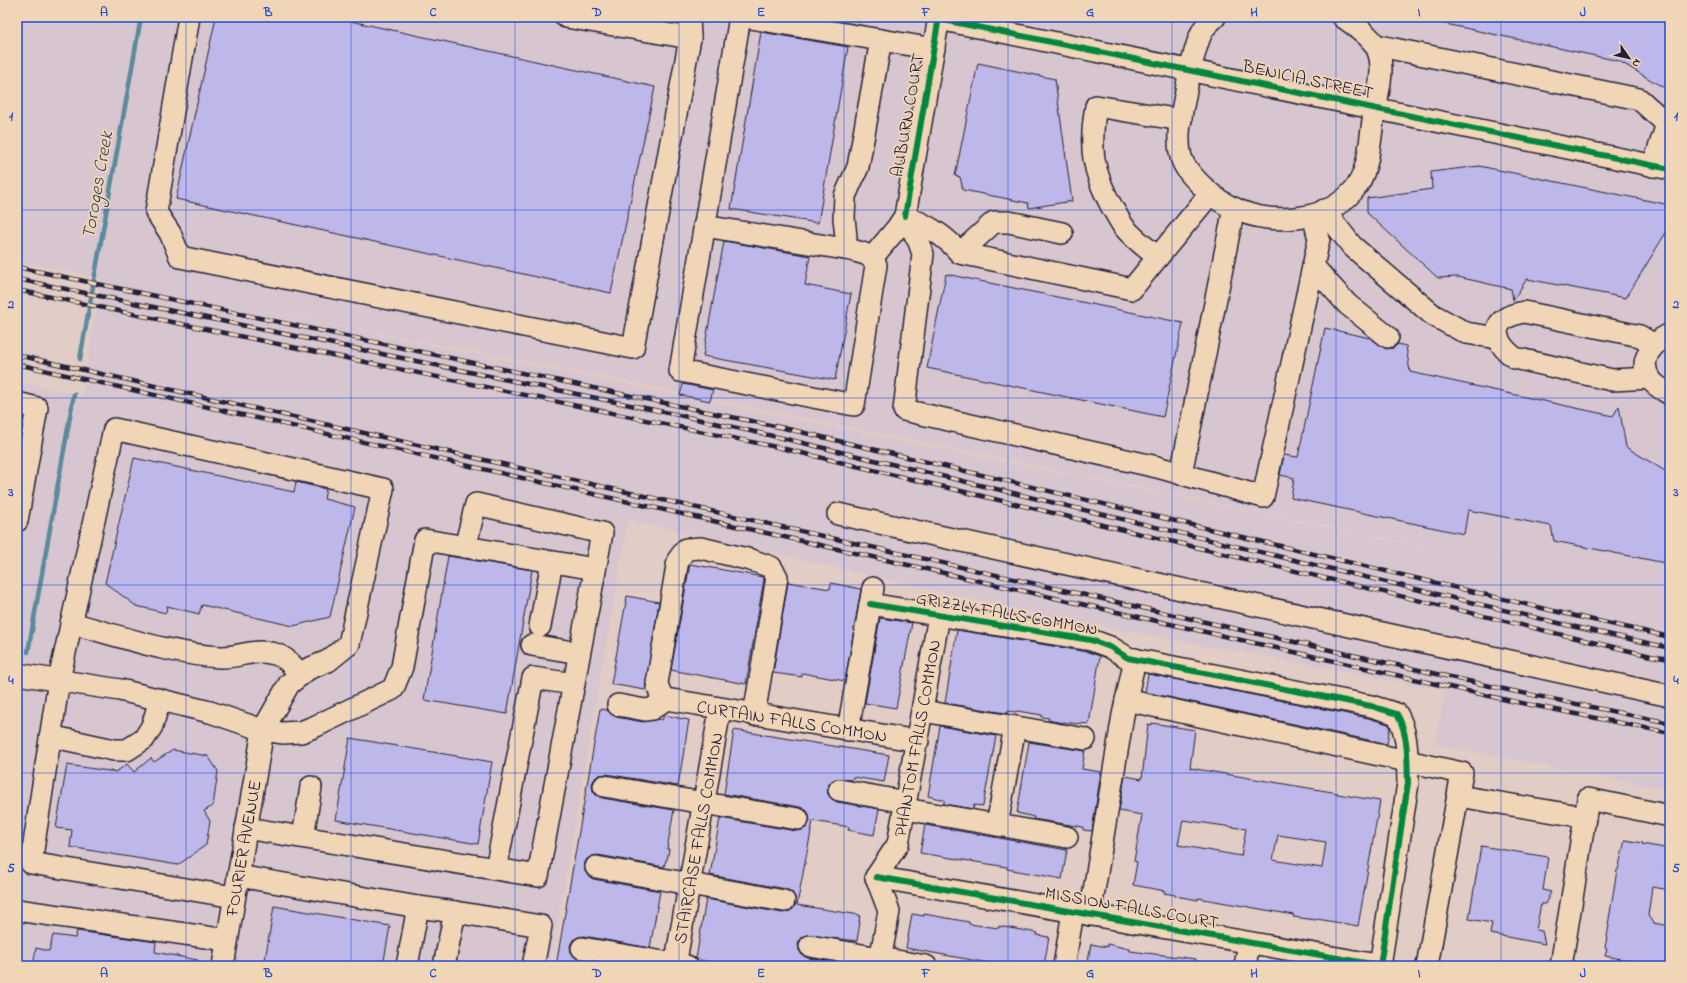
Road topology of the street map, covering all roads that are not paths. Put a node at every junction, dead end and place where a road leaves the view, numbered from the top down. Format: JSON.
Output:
{"nodes":[{"id":1,"x":189,"y":17,"type":"edge"},
{"id":2,"x":566,"y":17,"type":"edge"},
{"id":3,"x":690,"y":17,"type":"edge"},
{"id":4,"x":740,"y":17,"type":"edge"},
{"id":5,"x":745,"y":17,"type":"edge"},
{"id":6,"x":1215,"y":17,"type":"edge"},
{"id":7,"x":1344,"y":17,"type":"edge"},
{"id":8,"x":939,"y":18,"type":"edge"},
{"id":9,"x":690,"y":38,"type":"junction"},
{"id":10,"x":881,"y":40,"type":"junction"},
{"id":11,"x":1375,"y":45,"type":"junction"},
{"id":12,"x":934,"y":49,"type":"junction"},
{"id":13,"x":1190,"y":71,"type":"junction"},
{"id":14,"x":1375,"y":108,"type":"junction"},
{"id":15,"x":1180,"y":120,"type":"junction"},
{"id":16,"x":1668,"y":123,"type":"edge"},
{"id":17,"x":1661,"y":167,"type":"edge"},
{"id":18,"x":1210,"y":194,"type":"junction"},
{"id":19,"x":1234,"y":208,"type":"junction"},
{"id":20,"x":1318,"y":213,"type":"junction"},
{"id":21,"x":905,"y":216,"type":"junction"},
{"id":22,"x":704,"y":226,"type":"junction"},
{"id":23,"x":1062,"y":233,"type":"dead end"},
{"id":24,"x":845,"y":248,"type":"junction"},
{"id":25,"x":960,"y":253,"type":"junction"},
{"id":26,"x":1158,"y":257,"type":"junction"},
{"id":27,"x":872,"y":258,"type":"junction"},
{"id":28,"x":1313,"y":266,"type":"junction"},
{"id":29,"x":1388,"y":336,"type":"dead end"},
{"id":30,"x":1498,"y":338,"type":"junction"},
{"id":31,"x":1662,"y":340,"type":"edge"},
{"id":32,"x":1650,"y":378,"type":"junction"},
{"id":33,"x":1670,"y":394,"type":"edge"},
{"id":34,"x":17,"y":403,"type":"edge"},
{"id":35,"x":24,"y":445,"type":"edge"},
{"id":36,"x":1181,"y":474,"type":"junction"},
{"id":37,"x":838,"y":514,"type":"dead end"},
{"id":38,"x":17,"y":521,"type":"edge"},
{"id":39,"x":465,"y":546,"type":"junction"},
{"id":40,"x":552,"y":562,"type":"junction"},
{"id":41,"x":595,"y":569,"type":"junction"},
{"id":42,"x":939,"y":616,"type":"junction"},
{"id":43,"x":71,"y":623,"type":"junction"},
{"id":44,"x":540,"y":626,"type":"dead end"},
{"id":45,"x":532,"y":644,"type":"dead end"},
{"id":46,"x":579,"y":654,"type":"junction"},
{"id":47,"x":1135,"y":659,"type":"junction"},
{"id":48,"x":17,"y":674,"type":"edge"},
{"id":49,"x":301,"y":675,"type":"junction"},
{"id":50,"x":59,"y":680,"type":"junction"},
{"id":51,"x":574,"y":684,"type":"junction"},
{"id":52,"x":1670,"y":696,"type":"edge"},
{"id":53,"x":666,"y":699,"type":"junction"},
{"id":54,"x":160,"y":700,"type":"junction"},
{"id":55,"x":1126,"y":700,"type":"junction"},
{"id":56,"x":618,"y":705,"type":"dead end"},
{"id":57,"x":720,"y":710,"type":"junction"},
{"id":58,"x":923,"y":711,"type":"junction"},
{"id":59,"x":754,"y":715,"type":"junction"},
{"id":60,"x":1015,"y":727,"type":"junction"},
{"id":61,"x":263,"y":730,"type":"junction"},
{"id":62,"x":848,"y":730,"type":"junction"},
{"id":63,"x":50,"y":736,"type":"junction"},
{"id":64,"x":1084,"y":739,"type":"dead end"},
{"id":65,"x":918,"y":741,"type":"junction"},
{"id":66,"x":1407,"y":762,"type":"junction"},
{"id":67,"x":604,"y":786,"type":"dead end"},
{"id":68,"x":311,"y":787,"type":"dead end"},
{"id":69,"x":839,"y":790,"type":"dead end"},
{"id":70,"x":1458,"y":796,"type":"junction"},
{"id":71,"x":704,"y":803,"type":"junction"},
{"id":72,"x":906,"y":806,"type":"junction"},
{"id":73,"x":1670,"y":816,"type":"edge"},
{"id":74,"x":1585,"y":817,"type":"junction"},
{"id":75,"x":798,"y":819,"type":"dead end"},
{"id":76,"x":997,"y":825,"type":"junction"},
{"id":77,"x":246,"y":828,"type":"junction"},
{"id":78,"x":303,"y":837,"type":"junction"},
{"id":79,"x":1067,"y":837,"type":"dead end"},
{"id":80,"x":596,"y":867,"type":"dead end"},
{"id":81,"x":496,"y":869,"type":"junction"},
{"id":82,"x":238,"y":876,"type":"junction"},
{"id":83,"x":876,"y":877,"type":"junction"},
{"id":84,"x":690,"y":883,"type":"junction"},
{"id":85,"x":234,"y":897,"type":"junction"},
{"id":86,"x":784,"y":901,"type":"dead end"},
{"id":87,"x":418,"y":907,"type":"junction"},
{"id":88,"x":17,"y":910,"type":"edge"},
{"id":89,"x":455,"y":912,"type":"junction"},
{"id":90,"x":1082,"y":914,"type":"junction"},
{"id":91,"x":227,"y":940,"type":"junction"},
{"id":92,"x":1249,"y":943,"type":"junction"},
{"id":93,"x":810,"y":946,"type":"dead end"},
{"id":94,"x":582,"y":948,"type":"dead end"},
{"id":95,"x":879,"y":962,"type":"edge"},
{"id":96,"x":679,"y":965,"type":"edge"},
{"id":97,"x":223,"y":966,"type":"edge"},
{"id":98,"x":407,"y":966,"type":"edge"},
{"id":99,"x":444,"y":966,"type":"edge"},
{"id":100,"x":533,"y":966,"type":"edge"},
{"id":101,"x":926,"y":966,"type":"edge"},
{"id":102,"x":1064,"y":966,"type":"edge"},
{"id":103,"x":1245,"y":966,"type":"edge"},
{"id":104,"x":1382,"y":966,"type":"edge"},
{"id":105,"x":1427,"y":966,"type":"edge"},
{"id":106,"x":1561,"y":966,"type":"edge"}],
"edges":[{"from":1,"to":9,"type":"street"},
{"from":2,"to":9,"type":"street"},
{"from":3,"to":9,"type":"street"},
{"from":4,"to":22,"type":"street"},
{"from":5,"to":10,"type":"street"},
{"from":6,"to":13,"type":"street"},
{"from":7,"to":11,"type":"street"},
{"from":8,"to":12,"type":"street","name":"AUBURN COURT"},
{"from":8,"to":13,"type":"street","name":"BENICIA STREET"},
{"from":10,"to":12,"type":"street"},
{"from":10,"to":24,"type":"street"},
{"from":11,"to":14,"type":"street"},
{"from":11,"to":16,"type":"street"},
{"from":12,"to":21,"type":"street","name":"AUBURN COURT"},
{"from":13,"to":14,"type":"street","name":"BENICIA STREET"},
{"from":13,"to":15,"type":"street"},
{"from":14,"to":17,"type":"street","name":"BENICIA STREET"},
{"from":14,"to":20,"type":"street"},
{"from":15,"to":18,"type":"street"},
{"from":15,"to":26,"type":"street"},
{"from":16,"to":17,"type":"street"},
{"from":18,"to":19,"type":"street"},
{"from":18,"to":26,"type":"street"},
{"from":19,"to":20,"type":"street"},
{"from":19,"to":36,"type":"street"},
{"from":20,"to":28,"type":"street"},
{"from":20,"to":30,"type":"street"},
{"from":21,"to":25,"type":"street"},
{"from":21,"to":27,"type":"street"},
{"from":21,"to":36,"type":"street"},
{"from":22,"to":24,"type":"street"},
{"from":22,"to":27,"type":"street"},
{"from":23,"to":25,"type":"street"},
{"from":24,"to":27,"type":"street"},
{"from":25,"to":26,"type":"street"},
{"from":28,"to":29,"type":"street"},
{"from":28,"to":36,"type":"street"},
{"from":30,"to":31,"type":"street"},
{"from":30,"to":32,"type":"street"},
{"from":31,"to":32,"type":"street"},
{"from":32,"to":33,"type":"street"},
{"from":34,"to":35,"type":"street"},
{"from":35,"to":38,"type":"street"},
{"from":37,"to":52,"type":"street"},
{"from":39,"to":40,"type":"street"},
{"from":39,"to":41,"type":"street"},
{"from":39,"to":61,"type":"street"},
{"from":40,"to":41,"type":"street"},
{"from":40,"to":44,"type":"street"},
{"from":41,"to":46,"type":"street"},
{"from":42,"to":47,"type":"street","name":"GRIZZLY FALLS COMMON"},
{"from":42,"to":58,"type":"street","name":"PHANTOM FALLS COMMON"},
{"from":42,"to":62,"type":"street","name":"GRIZZLY FALLS COMMON"},
{"from":43,"to":49,"type":"street"},
{"from":43,"to":49,"type":"street","name":"FOURIER AVENUE"},
{"from":43,"to":50,"type":"street"},
{"from":45,"to":46,"type":"street"},
{"from":46,"to":51,"type":"street"},
{"from":47,"to":55,"type":"street"},
{"from":47,"to":66,"type":"street","name":"GRIZZLY FALLS COMMON"},
{"from":48,"to":50,"type":"street"},
{"from":49,"to":61,"type":"street","name":"FOURIER AVENUE"},
{"from":50,"to":54,"type":"street"},
{"from":50,"to":63,"type":"street"},
{"from":51,"to":81,"type":"street"},
{"from":51,"to":81,"type":"street"},
{"from":53,"to":56,"type":"street"},
{"from":53,"to":57,"type":"street","name":"CURTAIN FALLS COMMON"},
{"from":53,"to":59,"type":"street"},
{"from":54,"to":61,"type":"street"},
{"from":54,"to":63,"type":"street"},
{"from":55,"to":66,"type":"street"},
{"from":55,"to":90,"type":"street"},
{"from":57,"to":59,"type":"street","name":"CURTAIN FALLS COMMON"},
{"from":57,"to":71,"type":"street","name":"STAIRCASE FALLS COMMON"},
{"from":58,"to":60,"type":"street"},
{"from":58,"to":65,"type":"street","name":"PHANTOM FALLS COMMON"},
{"from":59,"to":62,"type":"street","name":"CURTAIN FALLS COMMON"},
{"from":60,"to":64,"type":"street"},
{"from":60,"to":76,"type":"street"},
{"from":61,"to":77,"type":"street","name":"FOURIER AVENUE"},
{"from":62,"to":65,"type":"street","name":"CURTAIN FALLS COMMON"},
{"from":63,"to":85,"type":"street"},
{"from":65,"to":72,"type":"street","name":"PHANTOM FALLS COMMON"},
{"from":66,"to":70,"type":"street"},
{"from":66,"to":104,"type":"street"},
{"from":67,"to":71,"type":"street"},
{"from":68,"to":78,"type":"street"},
{"from":69,"to":72,"type":"street"},
{"from":70,"to":74,"type":"street"},
{"from":70,"to":105,"type":"street"},
{"from":71,"to":75,"type":"street"},
{"from":71,"to":84,"type":"street","name":"STAIRCASE FALLS COMMON"},
{"from":72,"to":76,"type":"street"},
{"from":72,"to":83,"type":"street","name":"PHANTOM FALLS COMMON"},
{"from":73,"to":74,"type":"street"},
{"from":74,"to":106,"type":"street"},
{"from":76,"to":79,"type":"street"},
{"from":77,"to":78,"type":"street"},
{"from":77,"to":82,"type":"street","name":"FOURIER AVENUE"},
{"from":78,"to":81,"type":"street"},
{"from":80,"to":84,"type":"street"},
{"from":82,"to":85,"type":"street","name":"FOURIER AVENUE"},
{"from":82,"to":87,"type":"street"},
{"from":83,"to":90,"type":"street","name":"MISSION FALLS COURT"},
{"from":83,"to":95,"type":"street"},
{"from":84,"to":86,"type":"street"},
{"from":84,"to":96,"type":"street","name":"STAIRCASE FALLS COMMON"},
{"from":85,"to":91,"type":"street","name":"FOURIER AVENUE"},
{"from":87,"to":89,"type":"street"},
{"from":87,"to":98,"type":"street"},
{"from":88,"to":91,"type":"street"},
{"from":89,"to":99,"type":"street"},
{"from":89,"to":100,"type":"street"},
{"from":90,"to":92,"type":"street","name":"MISSION FALLS COURT"},
{"from":90,"to":102,"type":"street"},
{"from":91,"to":97,"type":"street","name":"FOURIER AVENUE"},
{"from":92,"to":103,"type":"street"},
{"from":92,"to":104,"type":"street","name":"MISSION FALLS COURT"},
{"from":93,"to":95,"type":"street"},
{"from":94,"to":96,"type":"street"},
{"from":95,"to":101,"type":"street"}]}
